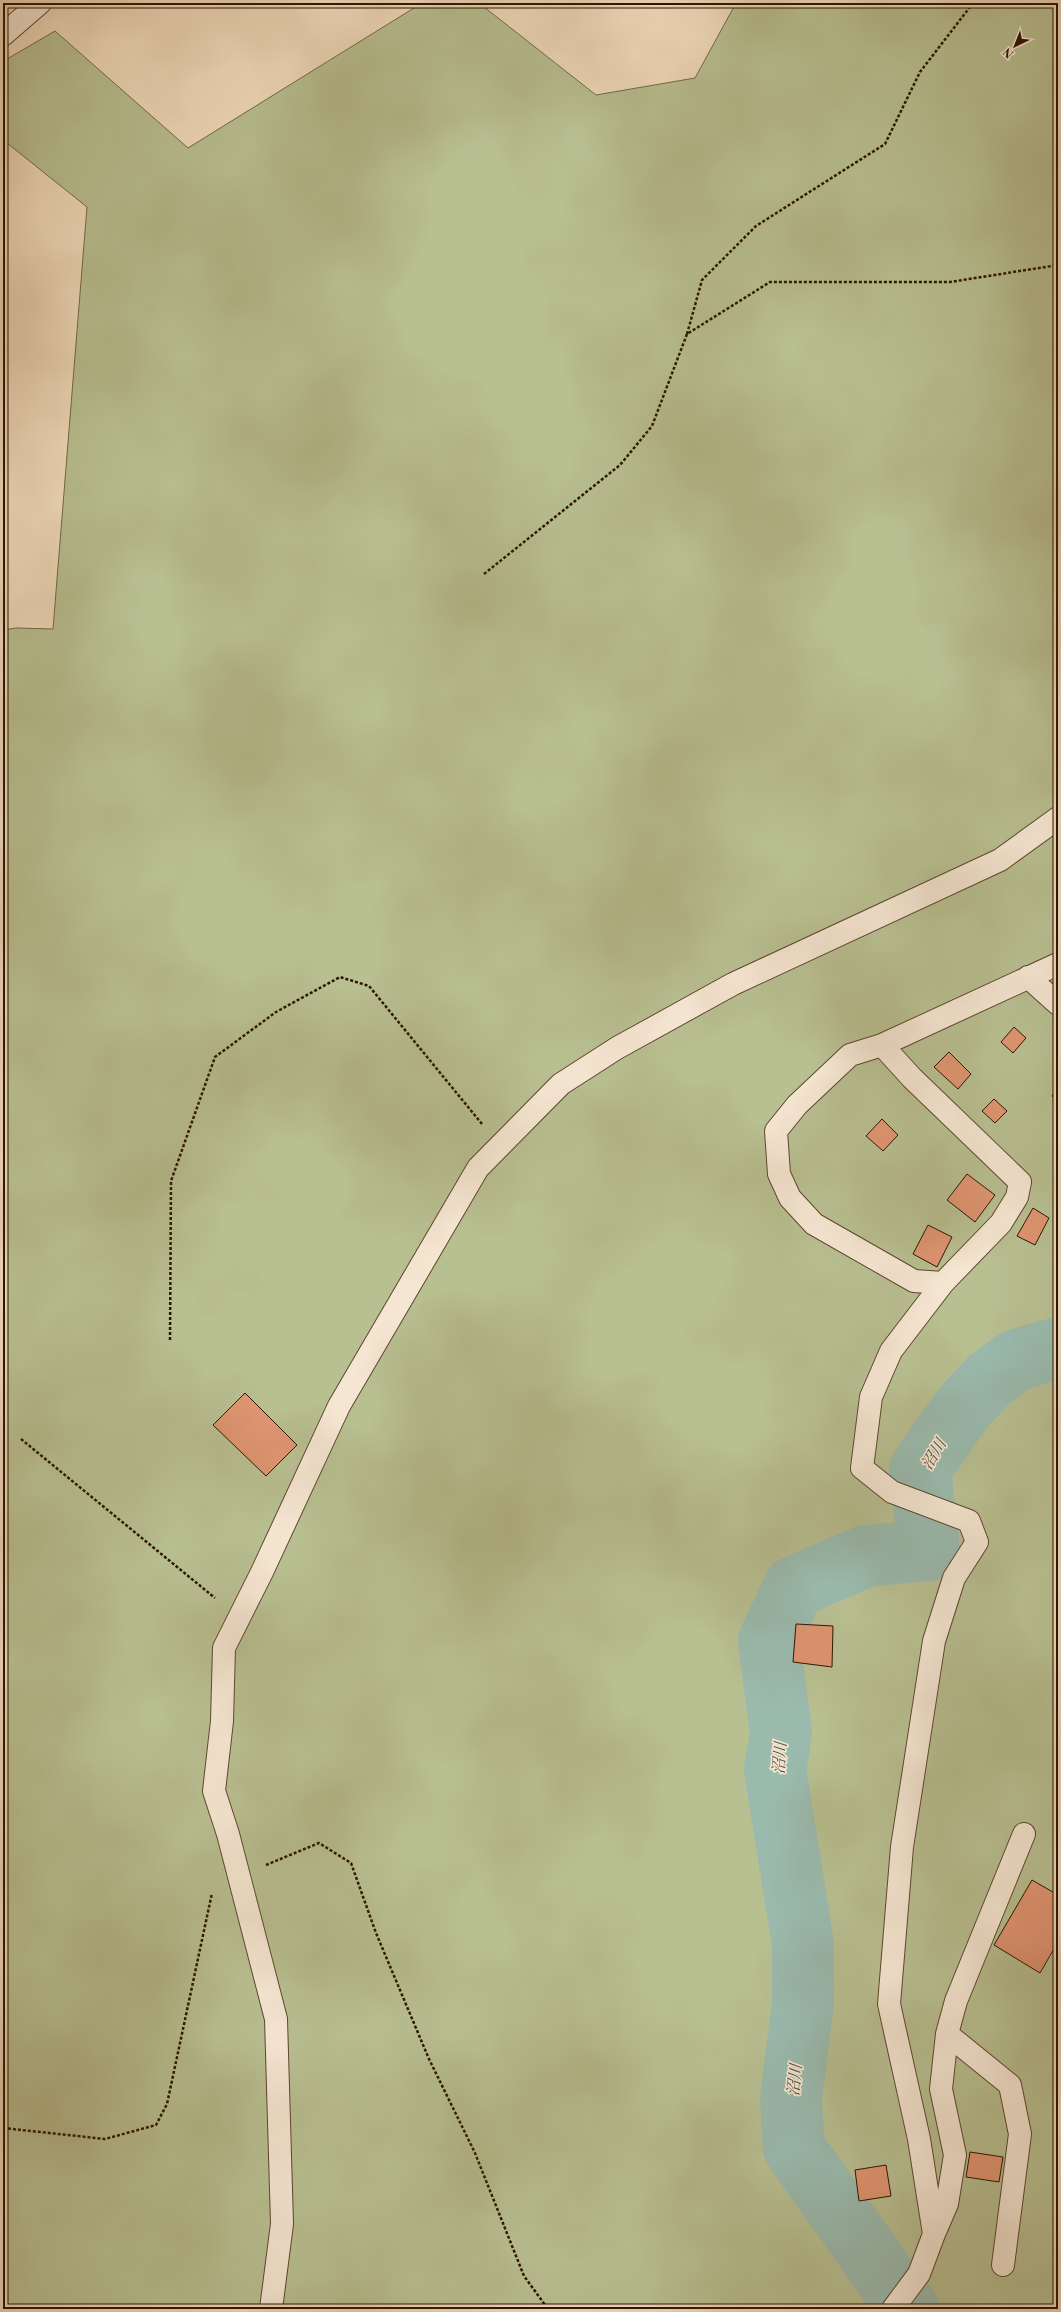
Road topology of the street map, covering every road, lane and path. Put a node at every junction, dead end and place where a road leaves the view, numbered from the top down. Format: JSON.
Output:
{"nodes":[{"id":1,"x":40,"y":3,"type":"edge"},
{"id":2,"x":973,"y":3,"type":"edge"},
{"id":3,"x":3,"y":36,"type":"edge"},
{"id":4,"x":1058,"y":265,"type":"edge"},
{"id":5,"x":687,"y":334,"type":"junction"},
{"id":6,"x":484,"y":574,"type":"dead end"},
{"id":7,"x":1058,"y":818,"type":"edge"},
{"id":8,"x":1058,"y":964,"type":"edge"},
{"id":9,"x":1028,"y":977,"type":"junction"},
{"id":10,"x":1058,"y":1004,"type":"edge"},
{"id":11,"x":882,"y":1045,"type":"junction"},
{"id":12,"x":500,"y":1146,"type":"junction"},
{"id":13,"x":943,"y":1283,"type":"junction"},
{"id":14,"x":170,"y":1340,"type":"dead end"},
{"id":15,"x":21,"y":1439,"type":"dead end"},
{"id":16,"x":239,"y":1617,"type":"junction"},
{"id":17,"x":1024,"y":1834,"type":"dead end"},
{"id":18,"x":261,"y":1867,"type":"dead end"},
{"id":19,"x":212,"y":1889,"type":"dead end"},
{"id":20,"x":947,"y":2034,"type":"junction"},
{"id":21,"x":3,"y":2128,"type":"edge"},
{"id":22,"x":934,"y":2234,"type":"junction"},
{"id":23,"x":1003,"y":2265,"type":"dead end"},
{"id":24,"x":271,"y":2309,"type":"edge"},
{"id":25,"x":548,"y":2309,"type":"edge"},
{"id":26,"x":893,"y":2309,"type":"edge"}],
"edges":[{"from":1,"to":3,"type":"street"},
{"from":2,"to":5,"type":"path"},
{"from":4,"to":5,"type":"path"},
{"from":5,"to":6,"type":"path"},
{"from":7,"to":12,"type":"street"},
{"from":8,"to":9,"type":"street"},
{"from":9,"to":10,"type":"street"},
{"from":9,"to":11,"type":"street"},
{"from":11,"to":13,"type":"street"},
{"from":11,"to":13,"type":"street"},
{"from":12,"to":14,"type":"path"},
{"from":12,"to":16,"type":"street"},
{"from":13,"to":22,"type":"street"},
{"from":15,"to":16,"type":"path"},
{"from":16,"to":24,"type":"street"},
{"from":17,"to":20,"type":"street"},
{"from":18,"to":25,"type":"path"},
{"from":19,"to":21,"type":"path"},
{"from":20,"to":22,"type":"street"},
{"from":20,"to":23,"type":"street"},
{"from":22,"to":26,"type":"street"}]}
